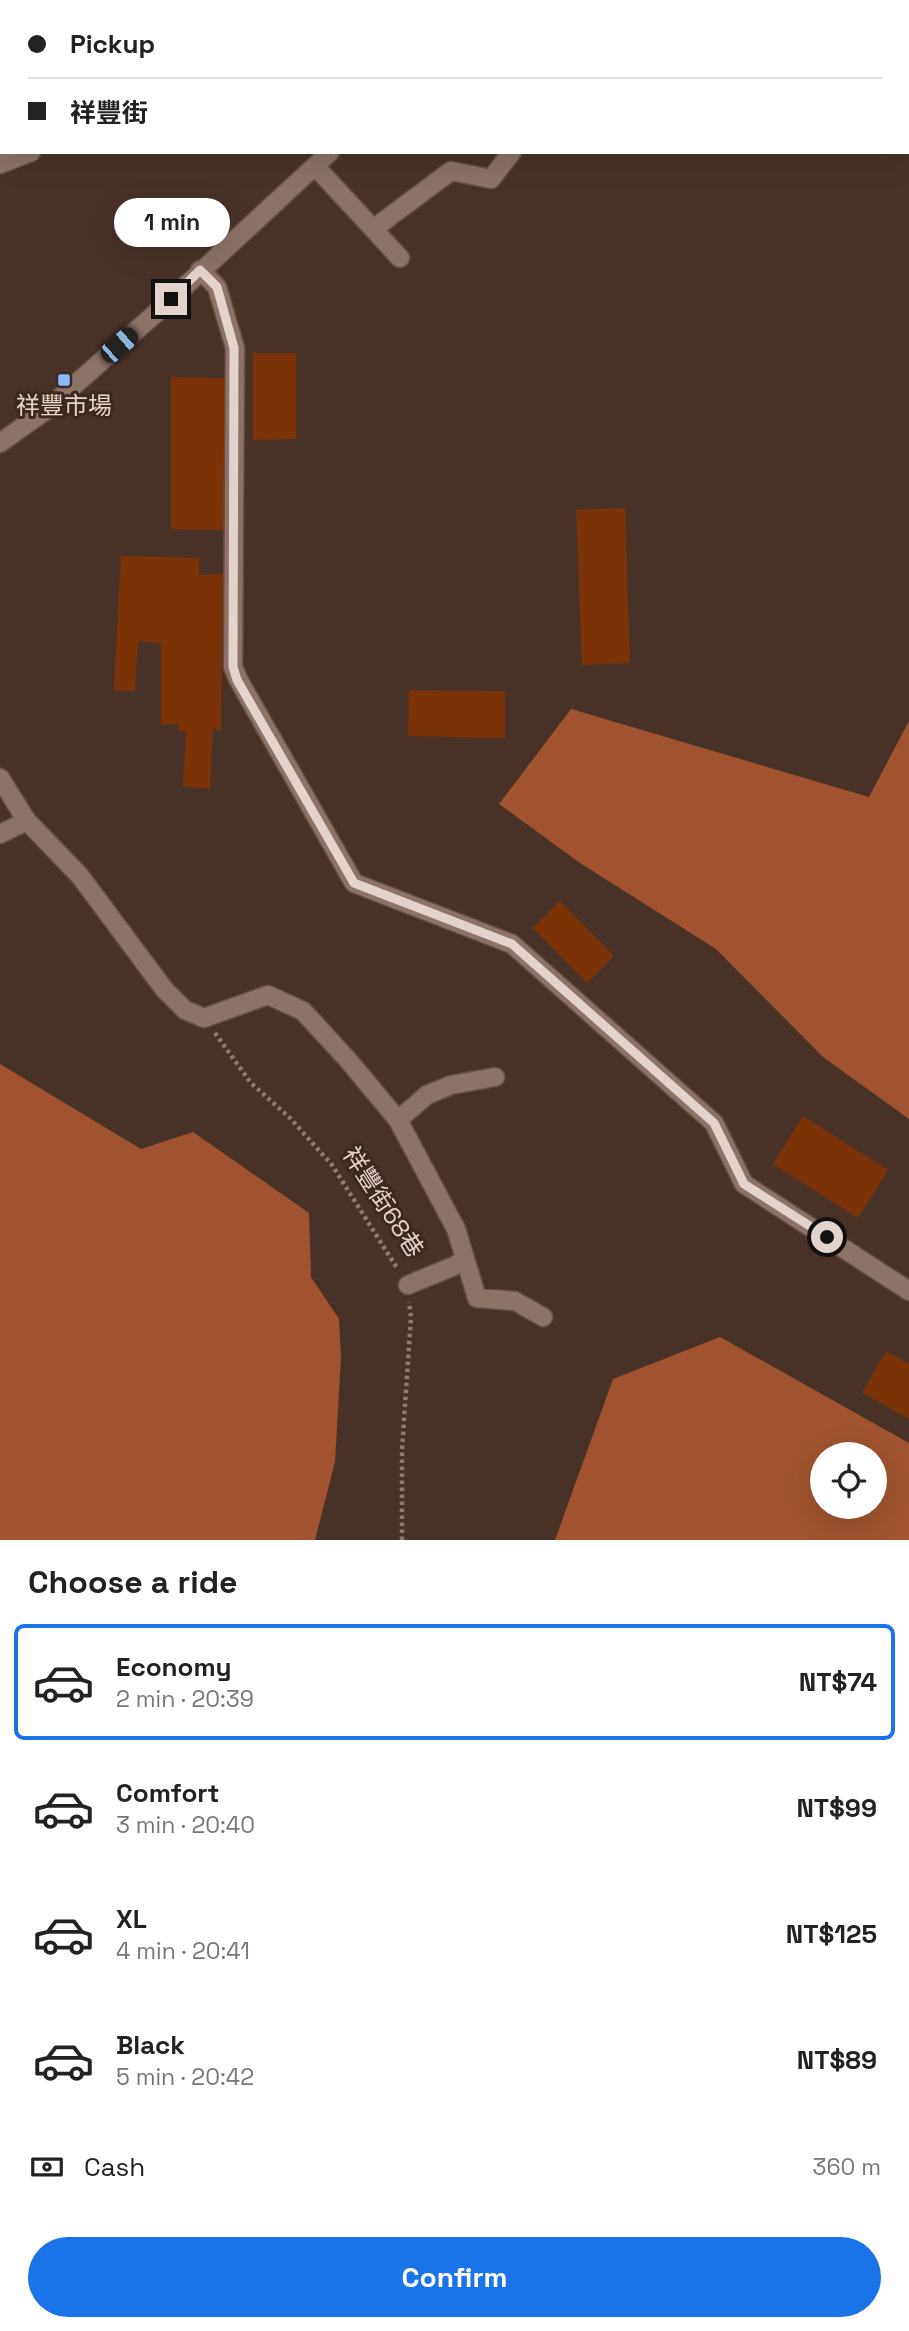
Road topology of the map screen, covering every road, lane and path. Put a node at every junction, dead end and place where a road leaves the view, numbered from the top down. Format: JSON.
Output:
{"nodes":[{"id":1,"x":26,"y":154,"type":"edge"},
{"id":2,"x":328,"y":154,"type":"edge"},
{"id":3,"x":510,"y":154,"type":"edge"},
{"id":4,"x":0,"y":164,"type":"edge"},
{"id":5,"x":315,"y":166,"type":"junction"},
{"id":6,"x":373,"y":229,"type":"junction"},
{"id":7,"x":400,"y":258,"type":"dead end"},
{"id":8,"x":200,"y":270,"type":"junction"},
{"id":9,"x":0,"y":443,"type":"edge"},
{"id":10,"x":0,"y":779,"type":"edge"},
{"id":11,"x":27,"y":821,"type":"junction"},
{"id":12,"x":0,"y":834,"type":"edge"},
{"id":13,"x":204,"y":1018,"type":"junction"},
{"id":14,"x":495,"y":1077,"type":"dead end"},
{"id":15,"x":398,"y":1120,"type":"junction"},
{"id":16,"x":465,"y":1259,"type":"junction"},
{"id":17,"x":408,"y":1285,"type":"junction"},
{"id":18,"x":909,"y":1291,"type":"edge"},
{"id":19,"x":543,"y":1317,"type":"dead end"},
{"id":20,"x":402,"y":1540,"type":"edge"}],
"edges":[{"from":1,"to":4,"type":"street"},
{"from":2,"to":5,"type":"street"},
{"from":3,"to":6,"type":"street"},
{"from":5,"to":6,"type":"street"},
{"from":5,"to":8,"type":"street"},
{"from":6,"to":7,"type":"street"},
{"from":8,"to":9,"type":"street"},
{"from":8,"to":18,"type":"street"},
{"from":10,"to":11,"type":"street"},
{"from":11,"to":12,"type":"street"},
{"from":11,"to":13,"type":"street"},
{"from":13,"to":15,"type":"street","name":"祥豐街68巷"},
{"from":13,"to":17,"type":"path","name":"祥豐街68巷"},
{"from":14,"to":15,"type":"street"},
{"from":15,"to":16,"type":"street","name":"祥豐街68巷"},
{"from":16,"to":17,"type":"street"},
{"from":16,"to":19,"type":"street","name":"祥豐街68巷"},
{"from":17,"to":20,"type":"path","name":"祥豐街68巷"}]}
